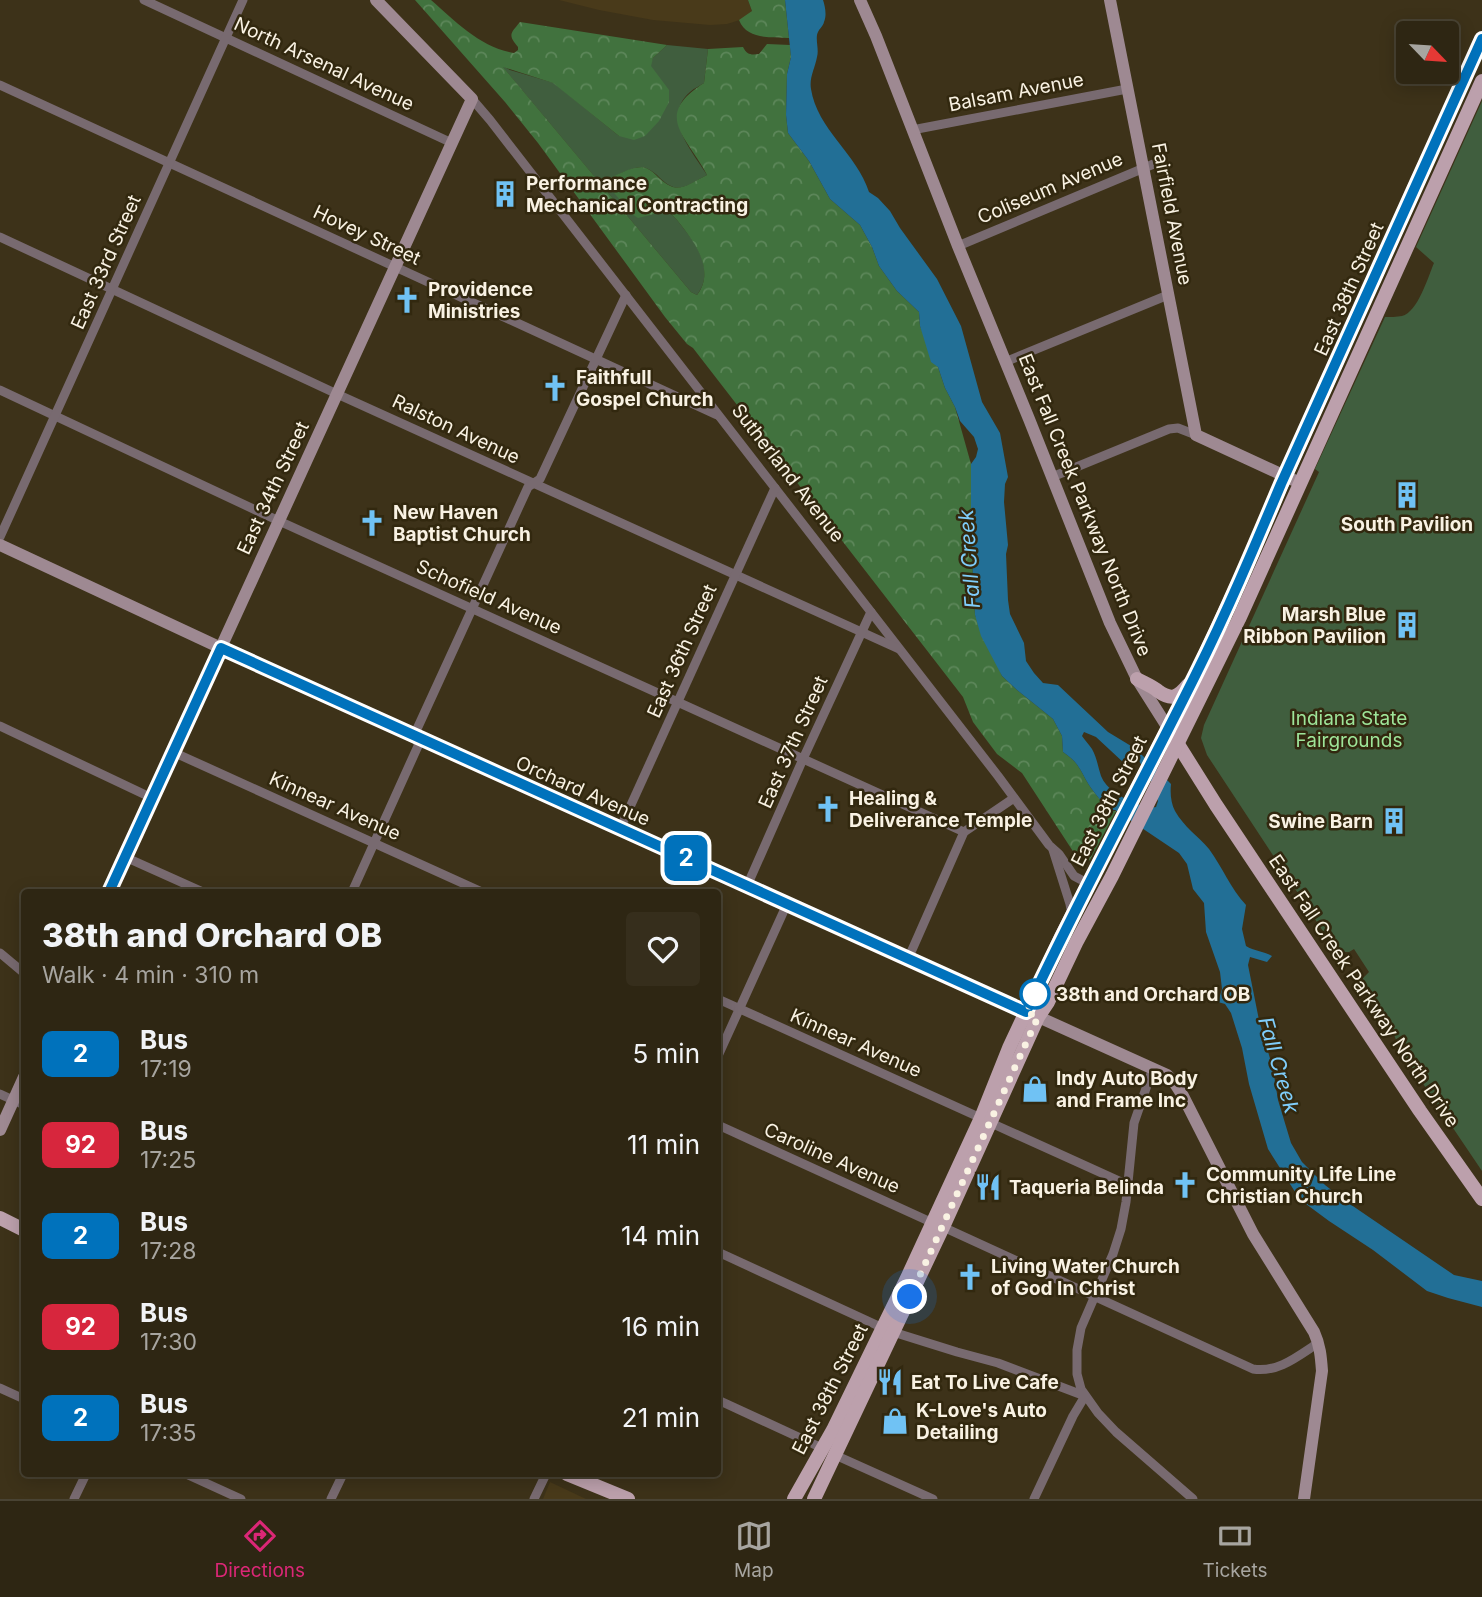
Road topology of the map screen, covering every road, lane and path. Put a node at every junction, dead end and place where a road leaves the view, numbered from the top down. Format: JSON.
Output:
{"nodes":[{"id":1,"x":144,"y":0,"type":"edge"},
{"id":2,"x":243,"y":0,"type":"edge"},
{"id":3,"x":376,"y":0,"type":"edge"},
{"id":4,"x":860,"y":0,"type":"edge"},
{"id":5,"x":1110,"y":0,"type":"edge"},
{"id":6,"x":225,"y":38,"type":"junction"},
{"id":7,"x":1482,"y":39,"type":"edge"},
{"id":8,"x":1482,"y":81,"type":"edge"},
{"id":9,"x":0,"y":85,"type":"edge"},
{"id":10,"x":1127,"y":89,"type":"junction"},
{"id":11,"x":472,"y":99,"type":"junction"},
{"id":12,"x":912,"y":130,"type":"junction"},
{"id":13,"x":452,"y":143,"type":"junction"},
{"id":14,"x":1156,"y":163,"type":"dead end"},
{"id":15,"x":170,"y":164,"type":"junction"},
{"id":16,"x":1143,"y":169,"type":"junction"},
{"id":17,"x":0,"y":237,"type":"edge"},
{"id":18,"x":958,"y":246,"type":"junction"},
{"id":19,"x":395,"y":268,"type":"junction"},
{"id":20,"x":1379,"y":268,"type":"junction"},
{"id":21,"x":1394,"y":275,"type":"junction"},
{"id":22,"x":113,"y":289,"type":"junction"},
{"id":23,"x":626,"y":295,"type":"junction"},
{"id":24,"x":1168,"y":295,"type":"junction"},
{"id":25,"x":597,"y":360,"type":"junction"},
{"id":26,"x":1005,"y":362,"type":"junction"},
{"id":27,"x":0,"y":390,"type":"edge"},
{"id":28,"x":337,"y":394,"type":"junction"},
{"id":29,"x":55,"y":416,"type":"junction"},
{"id":30,"x":720,"y":416,"type":"junction"},
{"id":31,"x":1196,"y":435,"type":"junction"},
{"id":32,"x":1285,"y":476,"type":"junction"},
{"id":33,"x":1052,"y":477,"type":"junction"},
{"id":34,"x":533,"y":483,"type":"junction"},
{"id":35,"x":1300,"y":483,"type":"junction"},
{"id":36,"x":775,"y":488,"type":"junction"},
{"id":37,"x":279,"y":521,"type":"junction"},
{"id":38,"x":0,"y":537,"type":"edge"},
{"id":39,"x":0,"y":545,"type":"edge"},
{"id":40,"x":735,"y":576,"type":"junction"},
{"id":41,"x":472,"y":609,"type":"junction"},
{"id":42,"x":871,"y":612,"type":"junction"},
{"id":43,"x":861,"y":632,"type":"junction"},
{"id":44,"x":221,"y":648,"type":"junction"},
{"id":45,"x":900,"y":649,"type":"junction"},
{"id":46,"x":1197,"y":672,"type":"junction"},
{"id":47,"x":1137,"y":679,"type":"junction"},
{"id":48,"x":678,"y":702,"type":"junction"},
{"id":49,"x":0,"y":726,"type":"edge"},
{"id":50,"x":1168,"y":728,"type":"junction"},
{"id":51,"x":417,"y":737,"type":"junction"},
{"id":52,"x":1178,"y":743,"type":"junction"},
{"id":53,"x":173,"y":752,"type":"junction"},
{"id":54,"x":803,"y":759,"type":"junction"},
{"id":55,"x":152,"y":798,"type":"junction"},
{"id":56,"x":1014,"y":798,"type":"junction"},
{"id":57,"x":620,"y":829,"type":"junction"},
{"id":58,"x":964,"y":832,"type":"junction"},
{"id":59,"x":374,"y":843,"type":"junction"},
{"id":60,"x":1052,"y":849,"type":"junction"},
{"id":61,"x":125,"y":857,"type":"junction"},
{"id":62,"x":1089,"y":884,"type":"junction"},
{"id":63,"x":747,"y":886,"type":"junction"},
{"id":64,"x":110,"y":889,"type":"edge"},
{"id":65,"x":196,"y":889,"type":"edge"},
{"id":66,"x":353,"y":889,"type":"edge"},
{"id":67,"x":475,"y":889,"type":"edge"},
{"id":68,"x":787,"y":904,"type":"junction"},
{"id":69,"x":1072,"y":916,"type":"junction"},
{"id":70,"x":0,"y":953,"type":"edge"},
{"id":71,"x":908,"y":959,"type":"junction"},
{"id":72,"x":21,"y":970,"type":"edge"},
{"id":73,"x":721,"y":1000,"type":"edge"},
{"id":74,"x":739,"y":1009,"type":"junction"},
{"id":75,"x":1032,"y":1015,"type":"junction"},
{"id":76,"x":721,"y":1049,"type":"edge"},
{"id":77,"x":1153,"y":1068,"type":"junction"},
{"id":78,"x":0,"y":1094,"type":"edge"},
{"id":79,"x":19,"y":1103,"type":"edge"},
{"id":80,"x":986,"y":1121,"type":"junction"},
{"id":81,"x":721,"y":1126,"type":"edge"},
{"id":82,"x":0,"y":1130,"type":"edge"},
{"id":83,"x":1128,"y":1185,"type":"junction"},
{"id":84,"x":1482,"y":1199,"type":"edge"},
{"id":85,"x":0,"y":1218,"type":"edge"},
{"id":86,"x":938,"y":1225,"type":"junction"},
{"id":87,"x":21,"y":1228,"type":"edge"},
{"id":88,"x":721,"y":1253,"type":"edge"},
{"id":89,"x":1094,"y":1297,"type":"junction"},
{"id":90,"x":888,"y":1330,"type":"junction"},
{"id":91,"x":1318,"y":1343,"type":"junction"},
{"id":92,"x":0,"y":1388,"type":"edge"},
{"id":93,"x":1085,"y":1396,"type":"junction"},
{"id":94,"x":21,"y":1398,"type":"edge"},
{"id":95,"x":721,"y":1401,"type":"edge"},
{"id":96,"x":828,"y":1452,"type":"junction"},
{"id":97,"x":85,"y":1477,"type":"edge"},
{"id":98,"x":193,"y":1477,"type":"edge"},
{"id":99,"x":341,"y":1477,"type":"edge"},
{"id":100,"x":545,"y":1477,"type":"edge"},
{"id":101,"x":574,"y":1477,"type":"edge"},
{"id":102,"x":74,"y":1499,"type":"edge"},
{"id":103,"x":241,"y":1499,"type":"edge"},
{"id":104,"x":331,"y":1499,"type":"edge"},
{"id":105,"x":534,"y":1499,"type":"edge"},
{"id":106,"x":628,"y":1499,"type":"edge"},
{"id":107,"x":794,"y":1499,"type":"edge"},
{"id":108,"x":814,"y":1499,"type":"edge"},
{"id":109,"x":933,"y":1499,"type":"edge"},
{"id":110,"x":1034,"y":1499,"type":"edge"},
{"id":111,"x":1194,"y":1499,"type":"edge"},
{"id":112,"x":1304,"y":1499,"type":"edge"}],
"edges":[{"from":1,"to":6,"type":"street","name":"North Arsenal Avenue"},
{"from":2,"to":6,"type":"street","name":"East 33rd Street"},
{"from":3,"to":11,"type":"street","name":"Sutherland Avenue"},
{"from":4,"to":12,"type":"street","name":"East Fall Creek Parkway North Drive"},
{"from":5,"to":10,"type":"street","name":"Fairfield Avenue"},
{"from":6,"to":13,"type":"street","name":"North Arsenal Avenue"},
{"from":6,"to":15,"type":"street","name":"East 33rd Street"},
{"from":7,"to":20,"type":"main road","name":"East 38th Street"},
{"from":8,"to":21,"type":"main road","name":"East 38th Street"},
{"from":9,"to":15,"type":"street","name":"Hovey Street"},
{"from":10,"to":12,"type":"street","name":"Balsam Avenue"},
{"from":10,"to":16,"type":"street","name":"Fairfield Avenue"},
{"from":11,"to":13,"type":"street","name":"East 34th Street"},
{"from":11,"to":23,"type":"street","name":"Sutherland Avenue"},
{"from":12,"to":18,"type":"street","name":"East Fall Creek Parkway North Drive"},
{"from":13,"to":19,"type":"street","name":"East 34th Street"},
{"from":14,"to":16,"type":"street","name":"Coliseum Avenue"},
{"from":15,"to":19,"type":"street","name":"Hovey Street"},
{"from":15,"to":22,"type":"street","name":"East 33rd Street"},
{"from":16,"to":18,"type":"street","name":"Coliseum Avenue"},
{"from":16,"to":24,"type":"street","name":"Fairfield Avenue"},
{"from":17,"to":22,"type":"street","name":"Ralston Avenue"},
{"from":18,"to":26,"type":"street","name":"East Fall Creek Parkway North Drive"},
{"from":19,"to":25,"type":"street","name":"Hovey Street"},
{"from":19,"to":28,"type":"street","name":"East 34th Street"},
{"from":20,"to":21,"type":"street"},
{"from":20,"to":32,"type":"main road","name":"East 38th Street"},
{"from":21,"to":35,"type":"main road","name":"East 38th Street"},
{"from":22,"to":28,"type":"street","name":"Ralston Avenue"},
{"from":22,"to":29,"type":"street","name":"East 33rd Street"},
{"from":23,"to":25,"type":"street"},
{"from":23,"to":30,"type":"street","name":"Sutherland Avenue"},
{"from":24,"to":26,"type":"street"},
{"from":24,"to":31,"type":"street","name":"Fairfield Avenue"},
{"from":25,"to":30,"type":"street","name":"Hovey Street"},
{"from":25,"to":34,"type":"street"},
{"from":26,"to":33,"type":"street","name":"East Fall Creek Parkway North Drive"},
{"from":27,"to":29,"type":"street","name":"Schofield Avenue"},
{"from":28,"to":34,"type":"street","name":"Ralston Avenue"},
{"from":28,"to":37,"type":"street","name":"East 34th Street"},
{"from":29,"to":37,"type":"street","name":"Schofield Avenue"},
{"from":29,"to":38,"type":"street","name":"East 33rd Street"},
{"from":30,"to":36,"type":"street","name":"Sutherland Avenue"},
{"from":31,"to":32,"type":"street"},
{"from":31,"to":33,"type":"street"},
{"from":32,"to":35,"type":"street"},
{"from":32,"to":46,"type":"main road","name":"East 38th Street"},
{"from":33,"to":47,"type":"street","name":"East Fall Creek Parkway North Drive"},
{"from":34,"to":40,"type":"street","name":"Ralston Avenue"},
{"from":34,"to":41,"type":"street"},
{"from":35,"to":52,"type":"main road","name":"East 38th Street"},
{"from":36,"to":40,"type":"street","name":"East 36th Street"},
{"from":36,"to":42,"type":"street","name":"Sutherland Avenue"},
{"from":37,"to":41,"type":"street","name":"Schofield Avenue"},
{"from":37,"to":44,"type":"street","name":"East 34th Street"},
{"from":39,"to":44,"type":"street","name":"Orchard Avenue"},
{"from":40,"to":43,"type":"street","name":"Ralston Avenue"},
{"from":40,"to":48,"type":"street","name":"East 36th Street"},
{"from":41,"to":48,"type":"street","name":"Schofield Avenue"},
{"from":41,"to":51,"type":"street"},
{"from":42,"to":43,"type":"street","name":"East 37th Street"},
{"from":42,"to":45,"type":"street","name":"Sutherland Avenue"},
{"from":43,"to":45,"type":"street","name":"Ralston Avenue"},
{"from":43,"to":54,"type":"street","name":"East 37th Street"},
{"from":44,"to":51,"type":"street","name":"Orchard Avenue"},
{"from":44,"to":53,"type":"street","name":"East 34th Street"},
{"from":45,"to":56,"type":"street","name":"Sutherland Avenue"},
{"from":46,"to":47,"type":"main road"},
{"from":46,"to":50,"type":"main road","name":"East 38th Street"},
{"from":47,"to":50,"type":"street","name":"East Fall Creek Parkway North Drive"},
{"from":48,"to":54,"type":"street","name":"Schofield Avenue"},
{"from":48,"to":57,"type":"street","name":"East 36th Street"},
{"from":49,"to":55,"type":"street"},
{"from":50,"to":52,"type":"main road","name":"East Fall Creek Parkway North Drive"},
{"from":50,"to":62,"type":"main road","name":"East 38th Street"},
{"from":51,"to":57,"type":"street","name":"Orchard Avenue"},
{"from":51,"to":59,"type":"street"},
{"from":52,"to":75,"type":"main road","name":"East 38th Street"},
{"from":52,"to":84,"type":"main road","name":"East Fall Creek Parkway North Drive"},
{"from":53,"to":55,"type":"street","name":"East 34th Street"},
{"from":53,"to":59,"type":"street","name":"Kinnear Avenue"},
{"from":54,"to":58,"type":"street","name":"Schofield Avenue"},
{"from":54,"to":63,"type":"street","name":"East 37th Street"},
{"from":55,"to":61,"type":"street","name":"East 34th Street"},
{"from":56,"to":58,"type":"street"},
{"from":56,"to":60,"type":"street","name":"Sutherland Avenue"},
{"from":57,"to":63,"type":"street","name":"Orchard Avenue"},
{"from":58,"to":71,"type":"street"},
{"from":59,"to":66,"type":"street"},
{"from":59,"to":67,"type":"street","name":"Kinnear Avenue"},
{"from":60,"to":62,"type":"street","name":"Sutherland Avenue"},
{"from":60,"to":69,"type":"street","name":"Sutherland Avenue"},
{"from":61,"to":64,"type":"street","name":"East 34th Street"},
{"from":61,"to":65,"type":"street"},
{"from":62,"to":69,"type":"main road","name":"East 38th Street"},
{"from":63,"to":68,"type":"street","name":"Orchard Avenue"},
{"from":68,"to":71,"type":"street","name":"Orchard Avenue"},
{"from":68,"to":74,"type":"street"},
{"from":69,"to":75,"type":"main road","name":"East 38th Street"},
{"from":70,"to":72,"type":"street"},
{"from":71,"to":75,"type":"street","name":"Orchard Avenue"},
{"from":73,"to":74,"type":"street","name":"Kinnear Avenue"},
{"from":74,"to":76,"type":"street"},
{"from":74,"to":80,"type":"street","name":"Kinnear Avenue"},
{"from":75,"to":77,"type":"street","name":"Orchard Avenue"},
{"from":75,"to":80,"type":"main road","name":"East 38th Street"},
{"from":77,"to":83,"type":"street"},
{"from":77,"to":91,"type":"street","name":"Orchard Avenue"},
{"from":78,"to":79,"type":"street"},
{"from":79,"to":82,"type":"street"},
{"from":80,"to":83,"type":"street","name":"Kinnear Avenue"},
{"from":80,"to":86,"type":"main road","name":"East 38th Street"},
{"from":81,"to":86,"type":"street","name":"Caroline Avenue"},
{"from":83,"to":89,"type":"street"},
{"from":85,"to":87,"type":"main road"},
{"from":86,"to":89,"type":"street","name":"Caroline Avenue"},
{"from":86,"to":90,"type":"main road","name":"East 38th Street"},
{"from":88,"to":90,"type":"street"},
{"from":89,"to":91,"type":"street","name":"Caroline Avenue"},
{"from":89,"to":93,"type":"street"},
{"from":90,"to":93,"type":"street"},
{"from":90,"to":96,"type":"main road","name":"East 38th Street"},
{"from":91,"to":112,"type":"street"},
{"from":92,"to":94,"type":"street"},
{"from":93,"to":110,"type":"street"},
{"from":93,"to":111,"type":"street"},
{"from":95,"to":96,"type":"street"},
{"from":96,"to":107,"type":"main road","name":"East 38th Street"},
{"from":96,"to":108,"type":"main road","name":"East 38th Street"},
{"from":96,"to":109,"type":"street"},
{"from":97,"to":102,"type":"street"},
{"from":98,"to":103,"type":"street"},
{"from":99,"to":104,"type":"street"},
{"from":100,"to":105,"type":"street"},
{"from":101,"to":106,"type":"main road"}]}
